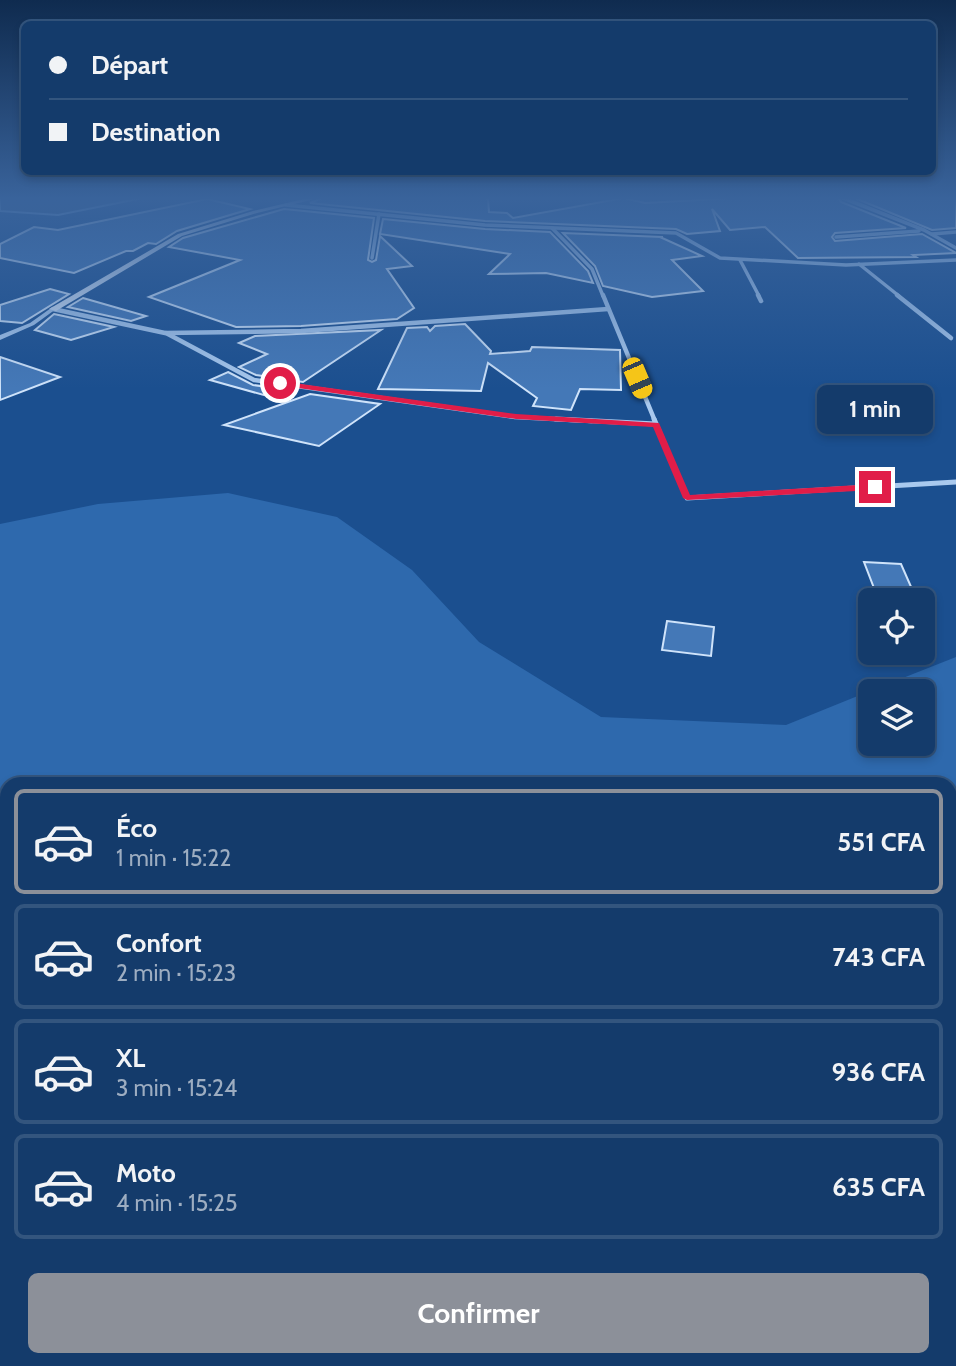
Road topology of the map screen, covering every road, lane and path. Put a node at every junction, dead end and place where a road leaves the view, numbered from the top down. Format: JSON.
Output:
{"nodes":[{"id":1,"x":134,"y":262,"type":"edge"},
{"id":2,"x":585,"y":262,"type":"edge"},
{"id":3,"x":741,"y":262,"type":"edge"},
{"id":4,"x":792,"y":262,"type":"edge"},
{"id":5,"x":914,"y":262,"type":"edge"},
{"id":6,"x":859,"y":264,"type":"junction"},
{"id":7,"x":761,"y":301,"type":"dead end"},
{"id":8,"x":52,"y":309,"type":"junction"},
{"id":9,"x":608,"y":309,"type":"junction"},
{"id":10,"x":165,"y":333,"type":"junction"},
{"id":11,"x":0,"y":338,"type":"edge"},
{"id":12,"x":951,"y":338,"type":"dead end"},
{"id":13,"x":656,"y":424,"type":"junction"},
{"id":14,"x":956,"y":482,"type":"edge"}],
"edges":[{"from":1,"to":8,"type":"main road"},
{"from":2,"to":9,"type":"street"},
{"from":3,"to":7,"type":"street"},
{"from":4,"to":6,"type":"street"},
{"from":5,"to":6,"type":"street"},
{"from":6,"to":12,"type":"street"},
{"from":8,"to":10,"type":"street"},
{"from":8,"to":11,"type":"street"},
{"from":9,"to":10,"type":"street"},
{"from":9,"to":13,"type":"street"},
{"from":10,"to":13,"type":"street"},
{"from":13,"to":14,"type":"street"}]}
